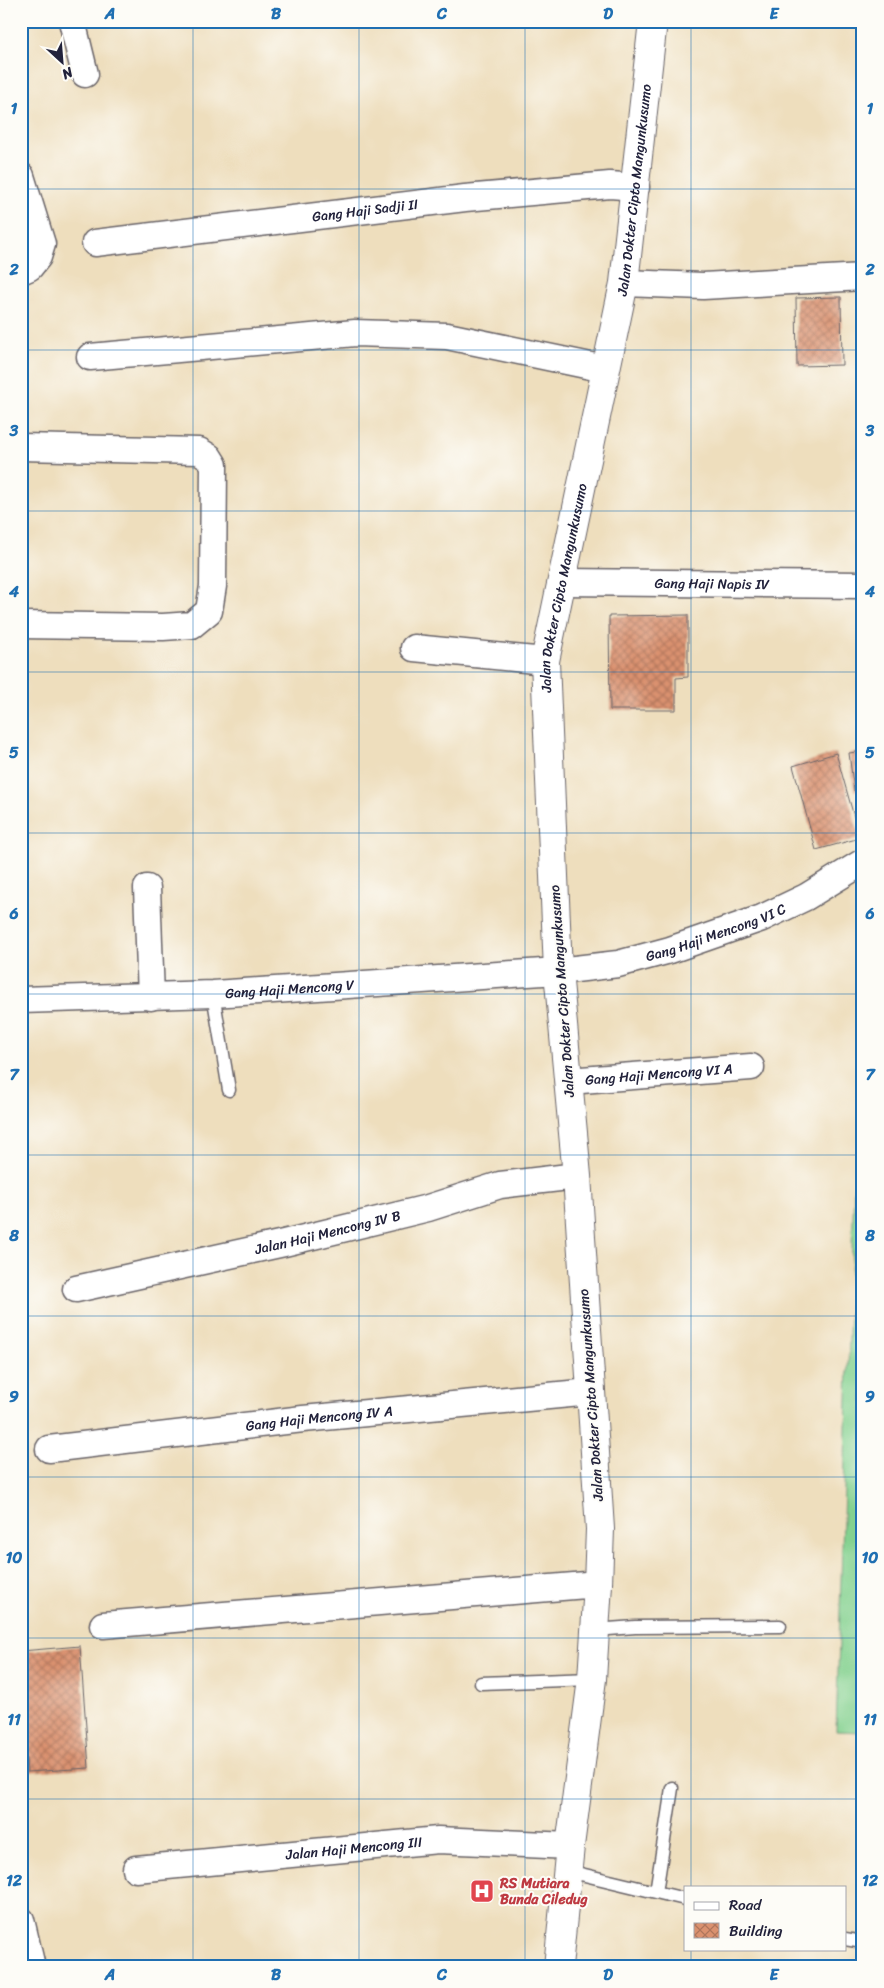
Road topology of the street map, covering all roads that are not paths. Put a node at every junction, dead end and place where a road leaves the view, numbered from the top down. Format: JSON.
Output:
{"nodes":[{"id":1,"x":72,"y":21,"type":"edge"},
{"id":2,"x":653,"y":21,"type":"edge"},
{"id":3,"x":85,"y":74,"type":"dead end"},
{"id":4,"x":21,"y":176,"type":"edge"},
{"id":5,"x":636,"y":187,"type":"junction"},
{"id":6,"x":95,"y":243,"type":"dead end"},
{"id":7,"x":21,"y":271,"type":"edge"},
{"id":8,"x":863,"y":277,"type":"edge"},
{"id":9,"x":624,"y":283,"type":"junction"},
{"id":10,"x":90,"y":358,"type":"dead end"},
{"id":11,"x":605,"y":369,"type":"junction"},
{"id":12,"x":21,"y":447,"type":"edge"},
{"id":13,"x":562,"y":582,"type":"junction"},
{"id":14,"x":863,"y":585,"type":"edge"},
{"id":15,"x":21,"y":625,"type":"edge"},
{"id":16,"x":414,"y":648,"type":"dead end"},
{"id":17,"x":545,"y":661,"type":"junction"},
{"id":18,"x":863,"y":862,"type":"edge"},
{"id":19,"x":147,"y":888,"type":"dead end"},
{"id":20,"x":558,"y":971,"type":"junction"},
{"id":21,"x":214,"y":994,"type":"junction"},
{"id":22,"x":151,"y":997,"type":"junction"},
{"id":23,"x":21,"y":1000,"type":"edge"},
{"id":24,"x":750,"y":1067,"type":"dead end"},
{"id":25,"x":568,"y":1081,"type":"junction"},
{"id":26,"x":228,"y":1090,"type":"dead end"},
{"id":27,"x":577,"y":1176,"type":"junction"},
{"id":28,"x":76,"y":1289,"type":"dead end"},
{"id":29,"x":591,"y":1392,"type":"junction"},
{"id":30,"x":49,"y":1450,"type":"dead end"},
{"id":31,"x":598,"y":1584,"type":"junction"},
{"id":32,"x":103,"y":1625,"type":"dead end"},
{"id":33,"x":780,"y":1626,"type":"dead end"},
{"id":34,"x":595,"y":1630,"type":"junction"},
{"id":35,"x":592,"y":1679,"type":"junction"},
{"id":36,"x":480,"y":1683,"type":"dead end"},
{"id":37,"x":672,"y":1788,"type":"dead end"},
{"id":38,"x":569,"y":1858,"type":"junction"},
{"id":39,"x":136,"y":1869,"type":"dead end"},
{"id":40,"x":656,"y":1892,"type":"junction"},
{"id":41,"x":684,"y":1899,"type":"edge"},
{"id":42,"x":21,"y":1920,"type":"edge"},
{"id":43,"x":846,"y":1939,"type":"edge"},
{"id":44,"x":863,"y":1939,"type":"edge"},
{"id":45,"x":32,"y":1967,"type":"edge"},
{"id":46,"x":558,"y":1967,"type":"edge"}],
"edges":[{"from":1,"to":3,"type":"street"},
{"from":2,"to":5,"type":"main road","name":"Jalan Dokter Cipto Mangunkusumo"},
{"from":4,"to":7,"type":"street"},
{"from":5,"to":6,"type":"street","name":"Gang Haji Sadji II"},
{"from":5,"to":9,"type":"main road","name":"Jalan Dokter Cipto Mangunkusumo"},
{"from":8,"to":9,"type":"street"},
{"from":9,"to":11,"type":"main road","name":"Jalan Dokter Cipto Mangunkusumo"},
{"from":10,"to":11,"type":"street"},
{"from":11,"to":13,"type":"main road","name":"Jalan Dokter Cipto Mangunkusumo"},
{"from":12,"to":15,"type":"street"},
{"from":13,"to":14,"type":"street","name":"Gang Haji Napis IV"},
{"from":13,"to":17,"type":"main road","name":"Jalan Dokter Cipto Mangunkusumo"},
{"from":16,"to":17,"type":"street"},
{"from":17,"to":20,"type":"main road","name":"Jalan Dokter Cipto Mangunkusumo"},
{"from":18,"to":20,"type":"street","name":"Gang Haji Mencong VI C"},
{"from":19,"to":22,"type":"street"},
{"from":20,"to":21,"type":"street","name":"Gang Haji Mencong V"},
{"from":20,"to":25,"type":"main road","name":"Jalan Dokter Cipto Mangunkusumo"},
{"from":21,"to":22,"type":"street","name":"Gang Haji Mencong V"},
{"from":21,"to":26,"type":"lane"},
{"from":22,"to":23,"type":"street","name":"Gang Haji Mencong V"},
{"from":24,"to":25,"type":"street","name":"Gang Haji Mencong VI A"},
{"from":25,"to":27,"type":"main road","name":"Jalan Dokter Cipto Mangunkusumo"},
{"from":27,"to":28,"type":"street","name":"Jalan Haji Mencong IV B"},
{"from":27,"to":29,"type":"main road","name":"Jalan Dokter Cipto Mangunkusumo"},
{"from":29,"to":30,"type":"street","name":"Gang Haji Mencong IV A"},
{"from":29,"to":31,"type":"main road","name":"Jalan Dokter Cipto Mangunkusumo"},
{"from":31,"to":32,"type":"street"},
{"from":31,"to":34,"type":"main road","name":"Jalan Dokter Cipto Mangunkusumo"},
{"from":33,"to":34,"type":"lane"},
{"from":34,"to":35,"type":"main road","name":"Jalan Dokter Cipto Mangunkusumo"},
{"from":35,"to":36,"type":"lane"},
{"from":35,"to":38,"type":"main road","name":"Jalan Dokter Cipto Mangunkusumo"},
{"from":37,"to":40,"type":"lane"},
{"from":38,"to":39,"type":"street","name":"Jalan Haji Mencong III"},
{"from":38,"to":40,"type":"lane"},
{"from":38,"to":46,"type":"main road","name":"Jalan Dokter Cipto Mangunkusumo"},
{"from":40,"to":41,"type":"lane"},
{"from":42,"to":45,"type":"street"},
{"from":43,"to":44,"type":"lane"}]}
